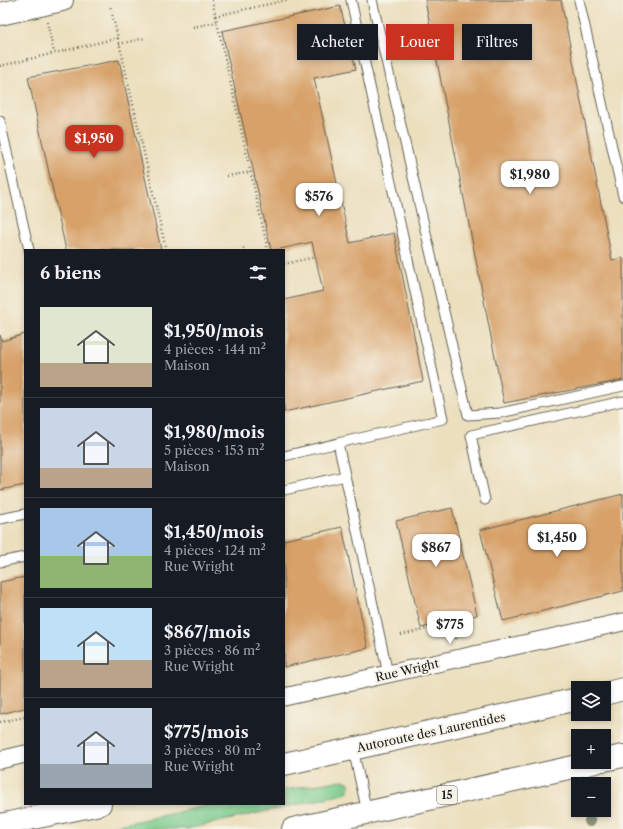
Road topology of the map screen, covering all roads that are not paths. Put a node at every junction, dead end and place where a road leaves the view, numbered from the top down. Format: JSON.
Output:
{"nodes":[{"id":1,"x":62,"y":0,"type":"edge"},
{"id":2,"x":351,"y":0,"type":"edge"},
{"id":3,"x":372,"y":0,"type":"edge"},
{"id":4,"x":579,"y":0,"type":"edge"},
{"id":5,"x":0,"y":14,"type":"edge"},
{"id":6,"x":0,"y":120,"type":"edge"},
{"id":7,"x":623,"y":196,"type":"edge"},
{"id":8,"x":29,"y":249,"type":"edge"},
{"id":9,"x":623,"y":386,"type":"edge"},
{"id":10,"x":623,"y":401,"type":"edge"},
{"id":11,"x":338,"y":443,"type":"junction"},
{"id":12,"x":285,"y":456,"type":"edge"},
{"id":13,"x":345,"y":476,"type":"junction"},
{"id":14,"x":285,"y":490,"type":"edge"},
{"id":15,"x":485,"y":500,"type":"dead end"},
{"id":16,"x":24,"y":514,"type":"edge"},
{"id":17,"x":0,"y":520,"type":"edge"},
{"id":18,"x":24,"y":557,"type":"edge"},
{"id":19,"x":0,"y":562,"type":"edge"},
{"id":20,"x":623,"y":622,"type":"edge"},
{"id":21,"x":388,"y":674,"type":"junction"},
{"id":22,"x":623,"y":689,"type":"edge"},
{"id":23,"x":611,"y":692,"type":"edge"},
{"id":24,"x":285,"y":697,"type":"edge"},
{"id":25,"x":571,"y":701,"type":"edge"},
{"id":26,"x":353,"y":749,"type":"junction"},
{"id":27,"x":24,"y":754,"type":"edge"},
{"id":28,"x":623,"y":756,"type":"edge"},
{"id":29,"x":611,"y":759,"type":"edge"},
{"id":30,"x":0,"y":760,"type":"edge"},
{"id":31,"x":285,"y":764,"type":"edge"},
{"id":32,"x":571,"y":767,"type":"edge"},
{"id":33,"x":95,"y":805,"type":"edge"},
{"id":34,"x":367,"y":812,"type":"junction"},
{"id":35,"x":0,"y":825,"type":"edge"},
{"id":36,"x":293,"y":829,"type":"edge"}],
"edges":[{"from":1,"to":5,"type":"main road"},
{"from":2,"to":11,"type":"lane"},
{"from":3,"to":9,"type":"lane"},
{"from":4,"to":7,"type":"lane"},
{"from":6,"to":8,"type":"lane"},
{"from":10,"to":15,"type":"lane"},
{"from":11,"to":12,"type":"lane"},
{"from":11,"to":13,"type":"lane"},
{"from":13,"to":14,"type":"lane"},
{"from":13,"to":21,"type":"lane"},
{"from":16,"to":17,"type":"lane"},
{"from":18,"to":19,"type":"lane"},
{"from":20,"to":21,"type":"street","name":"Rue Wright"},
{"from":21,"to":24,"type":"street","name":"Rue Wright"},
{"from":22,"to":23,"type":"main road"},
{"from":25,"to":26,"type":"main road","name":"Autoroute des Laurentides"},
{"from":26,"to":31,"type":"main road","name":"Autoroute des Laurentides"},
{"from":26,"to":34,"type":"lane"},
{"from":27,"to":30,"type":"street"},
{"from":28,"to":29,"type":"main road"},
{"from":32,"to":34,"type":"main road","number":"15"},
{"from":33,"to":35,"type":"main road"},
{"from":34,"to":36,"type":"main road","number":"15"}]}
